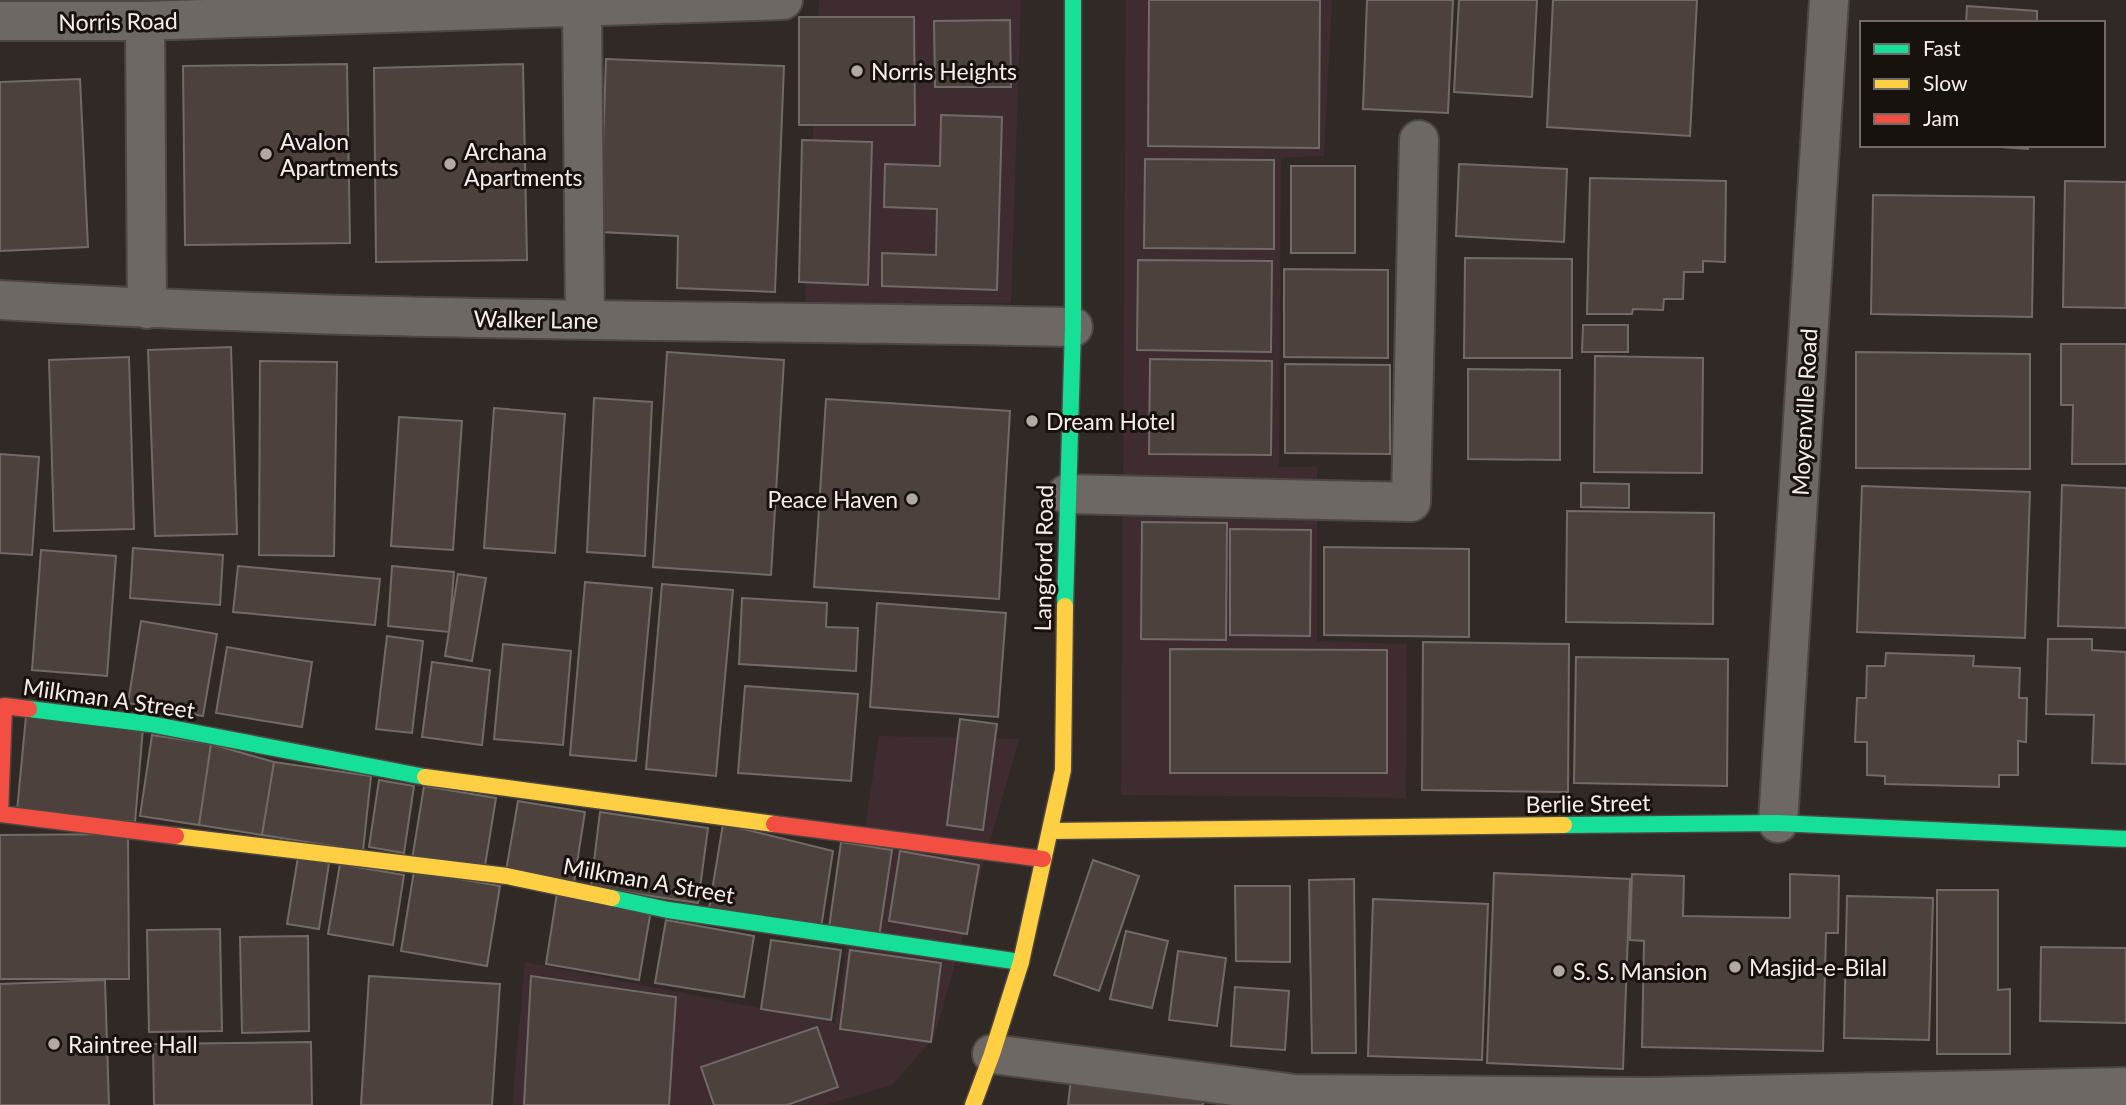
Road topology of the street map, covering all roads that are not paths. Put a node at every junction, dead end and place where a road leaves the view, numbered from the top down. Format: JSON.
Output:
{"nodes":[{"id":1,"x":783,"y":0,"type":"edge"},
{"id":2,"x":1073,"y":0,"type":"edge"},
{"id":3,"x":1829,"y":0,"type":"edge"},
{"id":4,"x":582,"y":8,"type":"junction"},
{"id":5,"x":0,"y":21,"type":"edge"},
{"id":6,"x":145,"y":21,"type":"junction"},
{"id":7,"x":1419,"y":140,"type":"dead end"},
{"id":8,"x":0,"y":300,"type":"edge"},
{"id":9,"x":147,"y":309,"type":"junction"},
{"id":10,"x":584,"y":320,"type":"junction"},
{"id":11,"x":1073,"y":327,"type":"junction"},
{"id":12,"x":1067,"y":494,"type":"junction"},
{"id":13,"x":1778,"y":823,"type":"junction"},
{"id":14,"x":1050,"y":831,"type":"junction"},
{"id":15,"x":2126,"y":839,"type":"edge"},
{"id":16,"x":1043,"y":859,"type":"junction"},
{"id":17,"x":1021,"y":962,"type":"junction"},
{"id":18,"x":992,"y":1054,"type":"junction"},
{"id":19,"x":2126,"y":1087,"type":"edge"},
{"id":20,"x":1220,"y":1095,"type":"edge"},
{"id":21,"x":1295,"y":1099,"type":"edge"},
{"id":22,"x":973,"y":1105,"type":"edge"}],
"edges":[{"from":1,"to":4,"type":"street","name":"Norris Road"},
{"from":2,"to":11,"type":"street","name":"Langford Road"},
{"from":3,"to":13,"type":"street","name":"Moyenville Road"},
{"from":4,"to":6,"type":"street","name":"Norris Road"},
{"from":4,"to":10,"type":"street"},
{"from":5,"to":6,"type":"street","name":"Norris Road"},
{"from":6,"to":9,"type":"street"},
{"from":7,"to":12,"type":"street"},
{"from":8,"to":9,"type":"street","name":"Walker Lane"},
{"from":9,"to":10,"type":"street","name":"Walker Lane"},
{"from":10,"to":11,"type":"street","name":"Walker Lane"},
{"from":11,"to":12,"type":"street","name":"Langford Road"},
{"from":12,"to":14,"type":"street","name":"Langford Road"},
{"from":13,"to":14,"type":"street","name":"Berlie Street"},
{"from":13,"to":15,"type":"street","name":"Berlie Street"},
{"from":14,"to":16,"type":"street","name":"Langford Road"},
{"from":16,"to":17,"type":"street","name":"Langford Road"},
{"from":16,"to":17,"type":"street","name":"Milkman A Street"},
{"from":17,"to":18,"type":"street","name":"Langford Road"},
{"from":18,"to":20,"type":"street"},
{"from":18,"to":22,"type":"street","name":"Langford Road"},
{"from":19,"to":21,"type":"street"},
{"from":20,"to":21,"type":"street"}]}
